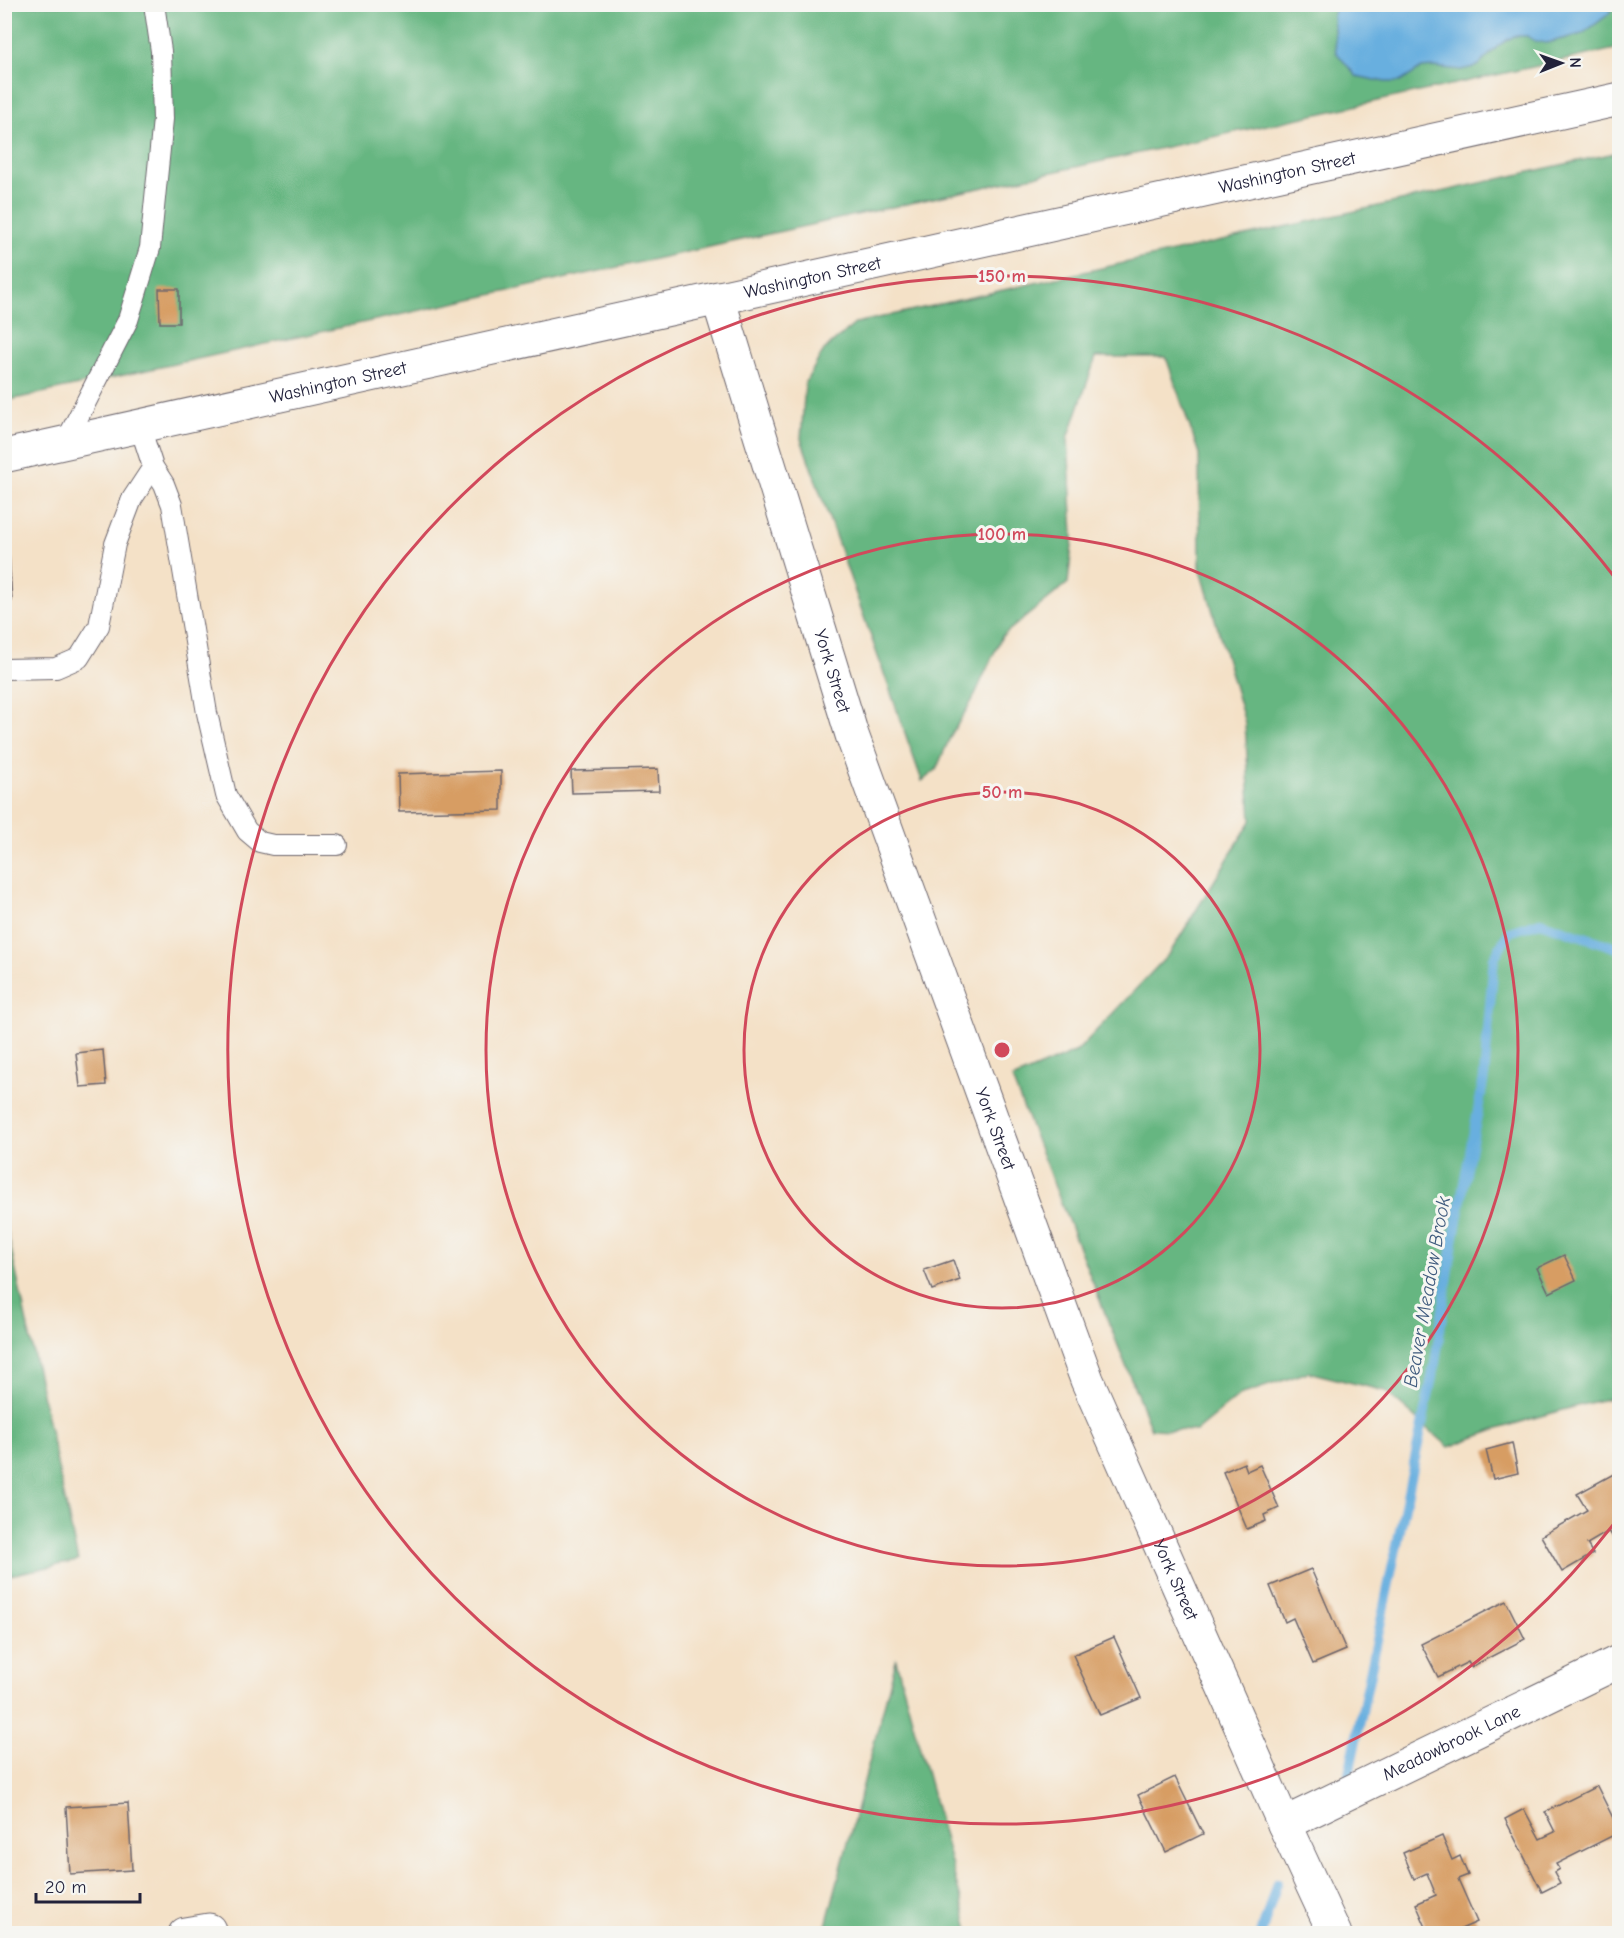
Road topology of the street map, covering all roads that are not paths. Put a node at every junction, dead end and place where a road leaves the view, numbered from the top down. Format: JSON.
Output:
{"nodes":[{"id":1,"x":154,"y":4,"type":"edge"},
{"id":2,"x":1620,"y":99,"type":"edge"},
{"id":3,"x":718,"y":298,"type":"junction"},
{"id":4,"x":140,"y":427,"type":"junction"},
{"id":5,"x":65,"y":443,"type":"junction"},
{"id":6,"x":4,"y":456,"type":"edge"},
{"id":7,"x":153,"y":467,"type":"junction"},
{"id":8,"x":4,"y":669,"type":"edge"},
{"id":9,"x":337,"y":846,"type":"dead end"},
{"id":10,"x":1620,"y":1661,"type":"edge"},
{"id":11,"x":1284,"y":1824,"type":"junction"},
{"id":12,"x":1335,"y":1934,"type":"edge"}],
"edges":[{"from":1,"to":5,"type":"lane"},
{"from":2,"to":3,"type":"street","name":"Washington Street"},
{"from":3,"to":4,"type":"street","name":"Washington Street"},
{"from":3,"to":11,"type":"street","name":"York Street"},
{"from":4,"to":5,"type":"street","name":"Washington Street"},
{"from":4,"to":7,"type":"lane"},
{"from":5,"to":6,"type":"street","name":"Washington Street"},
{"from":7,"to":8,"type":"lane"},
{"from":7,"to":9,"type":"lane"},
{"from":10,"to":11,"type":"street","name":"Meadowbrook Lane"},
{"from":11,"to":12,"type":"street","name":"York Street"}]}
